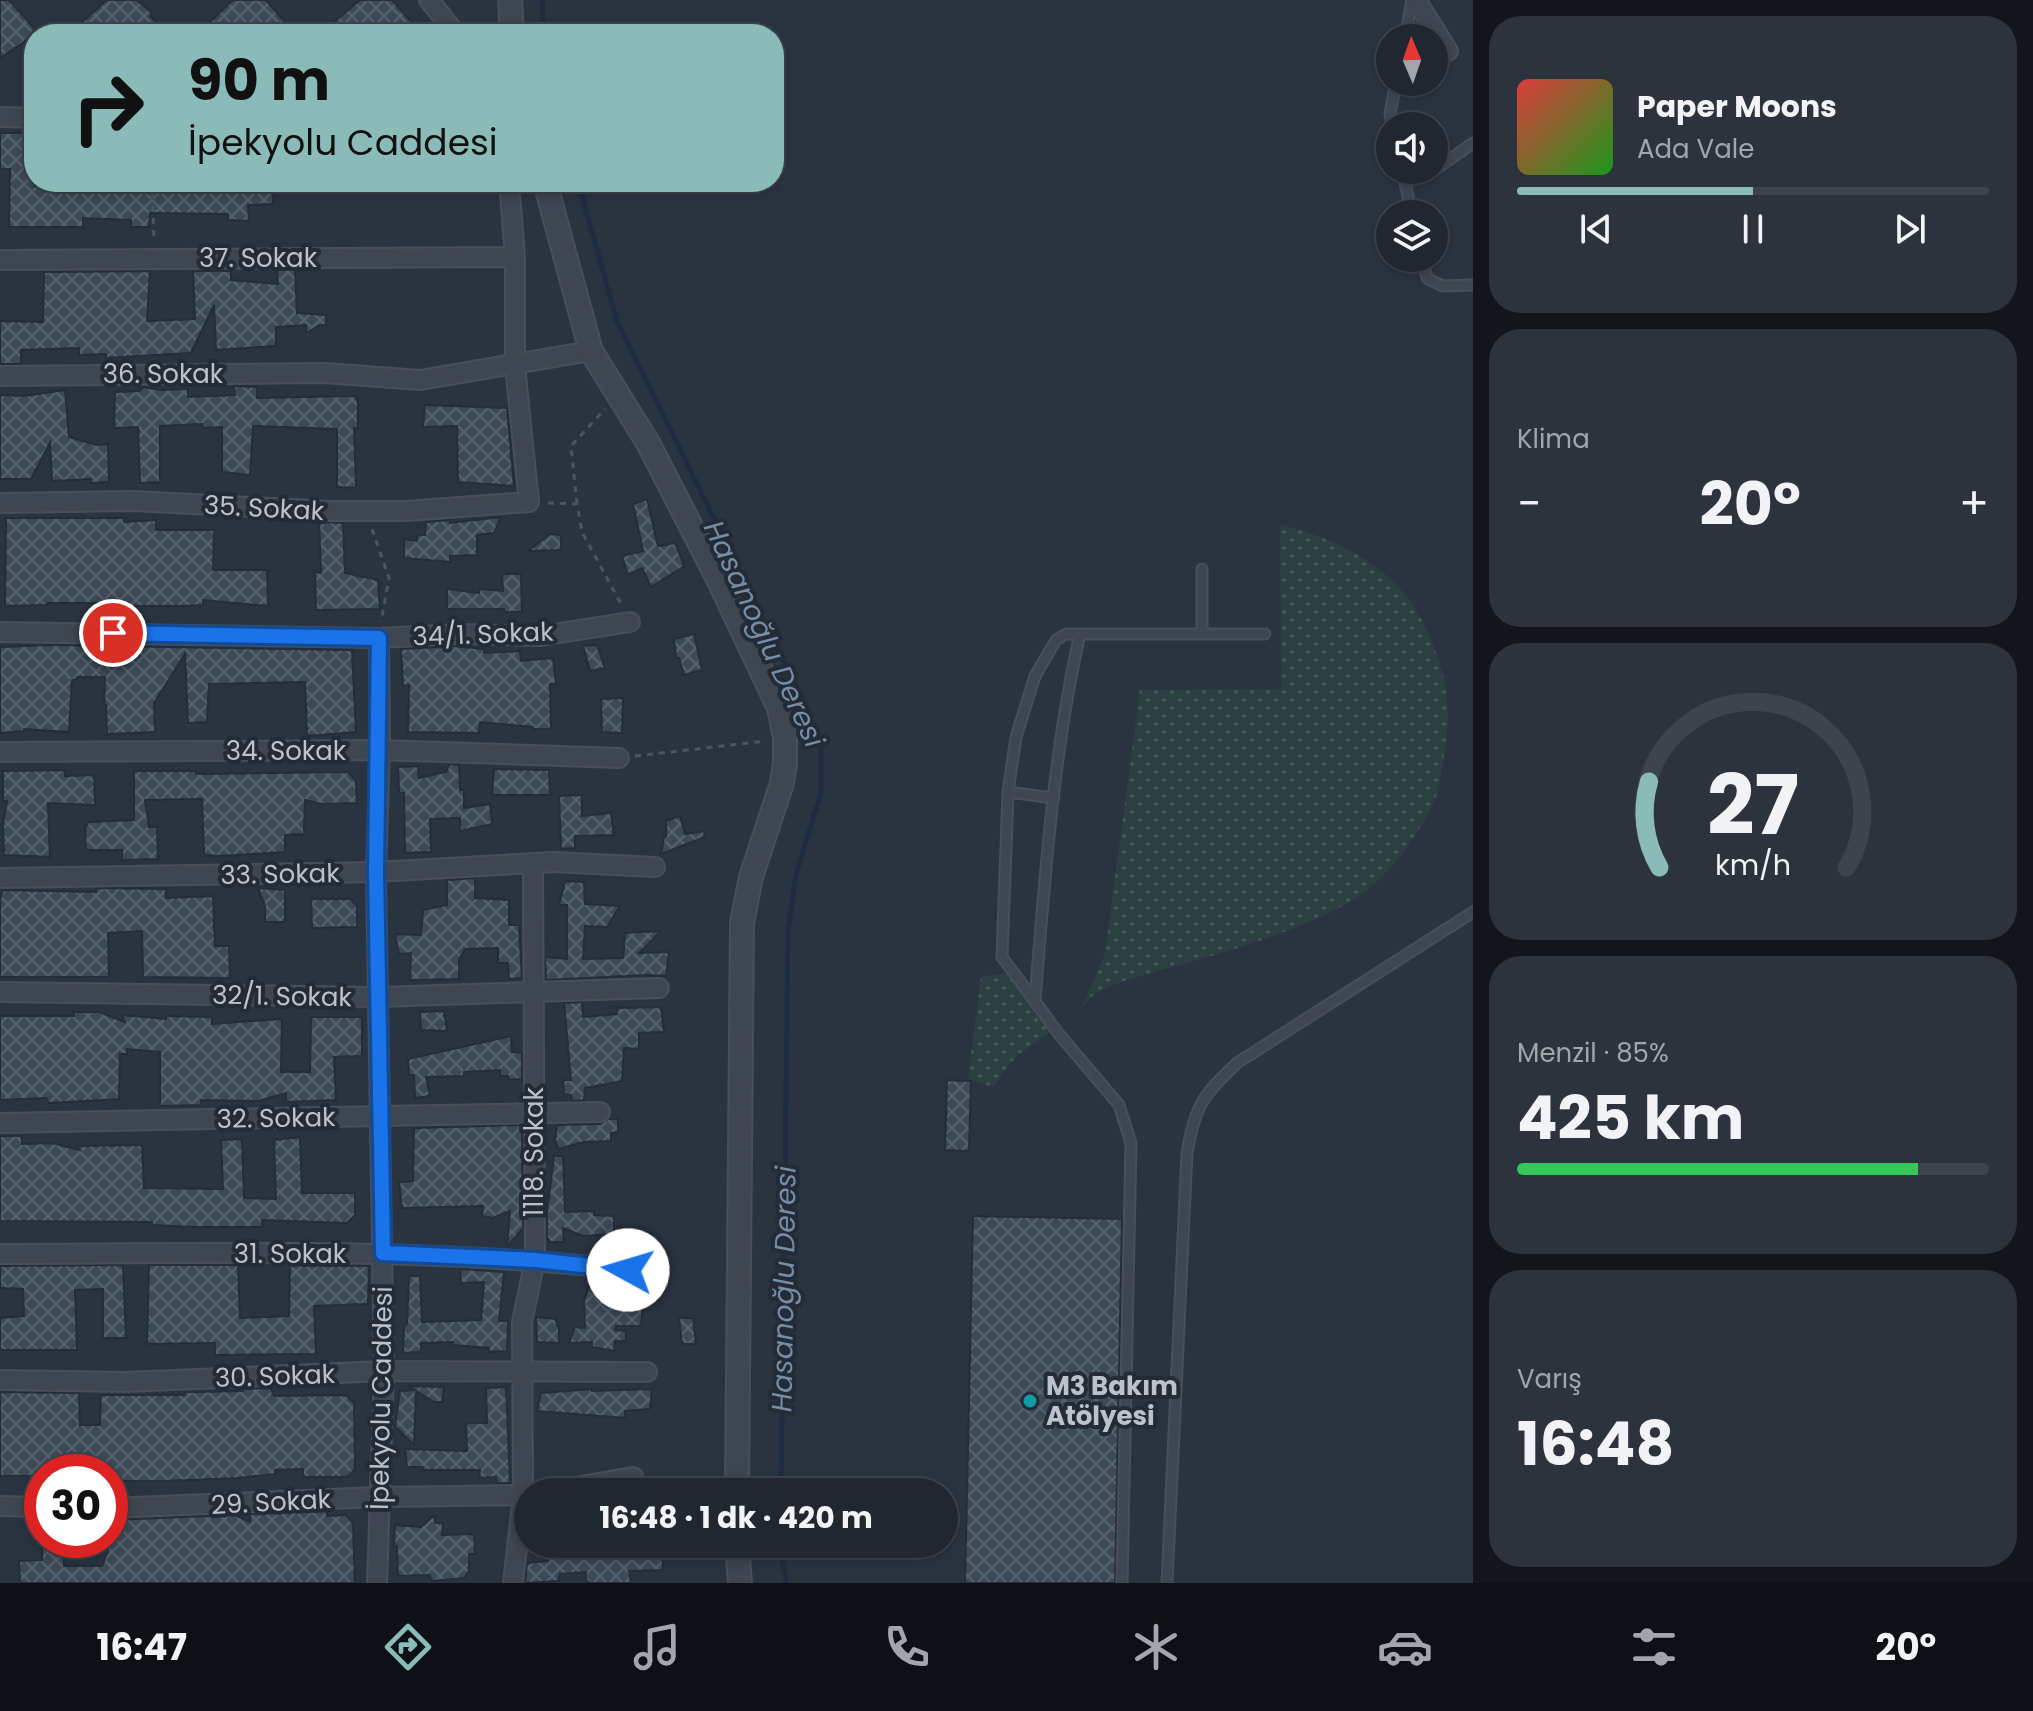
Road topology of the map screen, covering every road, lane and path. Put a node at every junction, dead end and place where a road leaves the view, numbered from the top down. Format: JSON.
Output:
{"nodes":[{"id":1,"x":429,"y":0,"type":"edge"},
{"id":2,"x":510,"y":0,"type":"edge"},
{"id":3,"x":1414,"y":0,"type":"edge"},
{"id":4,"x":448,"y":24,"type":"edge"},
{"id":5,"x":511,"y":24,"type":"edge"},
{"id":6,"x":1408,"y":24,"type":"edge"},
{"id":7,"x":1430,"y":24,"type":"edge"},
{"id":8,"x":0,"y":117,"type":"edge"},
{"id":9,"x":24,"y":118,"type":"edge"},
{"id":10,"x":1473,"y":143,"type":"edge"},
{"id":11,"x":1448,"y":160,"type":"edge"},
{"id":12,"x":152,"y":192,"type":"edge"},
{"id":13,"x":510,"y":192,"type":"edge"},
{"id":14,"x":548,"y":192,"type":"edge"},
{"id":15,"x":515,"y":257,"type":"junction"},
{"id":16,"x":155,"y":258,"type":"junction"},
{"id":17,"x":0,"y":260,"type":"edge"},
{"id":18,"x":1426,"y":272,"type":"edge"},
{"id":19,"x":1473,"y":285,"type":"edge"},
{"id":20,"x":591,"y":351,"type":"junction"},
{"id":21,"x":515,"y":366,"type":"junction"},
{"id":22,"x":0,"y":376,"type":"edge"},
{"id":23,"x":618,"y":395,"type":"junction"},
{"id":24,"x":529,"y":502,"type":"junction"},
{"id":25,"x":0,"y":503,"type":"edge"},
{"id":26,"x":577,"y":504,"type":"junction"},
{"id":27,"x":367,"y":511,"type":"junction"},
{"id":28,"x":1202,"y":569,"type":"dead end"},
{"id":29,"x":630,"y":622,"type":"joint"},
{"id":30,"x":0,"y":632,"type":"edge"},
{"id":31,"x":1080,"y":634,"type":"junction"},
{"id":32,"x":1202,"y":634,"type":"junction"},
{"id":33,"x":1265,"y":634,"type":"dead end"},
{"id":34,"x":379,"y":638,"type":"junction"},
{"id":35,"x":785,"y":738,"type":"junction"},
{"id":36,"x":380,"y":750,"type":"junction"},
{"id":37,"x":0,"y":752,"type":"edge"},
{"id":38,"x":619,"y":758,"type":"joint"},
{"id":39,"x":1008,"y":792,"type":"junction"},
{"id":40,"x":1054,"y":798,"type":"junction"},
{"id":41,"x":533,"y":863,"type":"junction"},
{"id":42,"x":655,"y":867,"type":"dead end"},
{"id":43,"x":376,"y":872,"type":"junction"},
{"id":44,"x":0,"y":878,"type":"edge"},
{"id":45,"x":1473,"y":912,"type":"edge"},
{"id":46,"x":659,"y":988,"type":"dead end"},
{"id":47,"x":0,"y":992,"type":"edge"},
{"id":48,"x":533,"y":992,"type":"junction"},
{"id":49,"x":378,"y":997,"type":"junction"},
{"id":50,"x":1035,"y":1000,"type":"junction"},
{"id":51,"x":600,"y":1112,"type":"dead end"},
{"id":52,"x":382,"y":1115,"type":"junction"},
{"id":53,"x":535,"y":1115,"type":"junction"},
{"id":54,"x":0,"y":1123,"type":"edge"},
{"id":55,"x":383,"y":1253,"type":"junction"},
{"id":56,"x":0,"y":1254,"type":"edge"},
{"id":57,"x":535,"y":1260,"type":"junction"},
{"id":58,"x":628,"y":1270,"type":"dead end"},
{"id":59,"x":384,"y":1371,"type":"junction"},
{"id":60,"x":522,"y":1371,"type":"junction"},
{"id":61,"x":647,"y":1372,"type":"dead end"},
{"id":62,"x":0,"y":1380,"type":"edge"},
{"id":63,"x":633,"y":1477,"type":"dead end"},
{"id":64,"x":525,"y":1478,"type":"edge"},
{"id":65,"x":627,"y":1478,"type":"edge"},
{"id":66,"x":737,"y":1478,"type":"edge"},
{"id":67,"x":514,"y":1495,"type":"edge"},
{"id":68,"x":379,"y":1497,"type":"junction"},
{"id":69,"x":0,"y":1506,"type":"edge"},
{"id":70,"x":24,"y":1507,"type":"edge"},
{"id":71,"x":128,"y":1507,"type":"edge"},
{"id":72,"x":517,"y":1558,"type":"edge"},
{"id":73,"x":738,"y":1558,"type":"edge"},
{"id":74,"x":377,"y":1583,"type":"edge"},
{"id":75,"x":513,"y":1583,"type":"edge"},
{"id":76,"x":740,"y":1583,"type":"edge"},
{"id":77,"x":1122,"y":1583,"type":"edge"},
{"id":78,"x":1167,"y":1583,"type":"edge"}],
"edges":[{"from":1,"to":4,"type":"street"},
{"from":2,"to":5,"type":"street"},
{"from":3,"to":6,"type":"lane"},
{"from":3,"to":7,"type":"street"},
{"from":8,"to":9,"type":"street"},
{"from":10,"to":11,"type":"lane"},
{"from":12,"to":16,"type":"path"},
{"from":13,"to":15,"type":"street"},
{"from":14,"to":20,"type":"street"},
{"from":15,"to":16,"type":"street","name":"37. Sokak"},
{"from":15,"to":21,"type":"street"},
{"from":16,"to":17,"type":"street","name":"37. Sokak"},
{"from":18,"to":19,"type":"lane"},
{"from":20,"to":21,"type":"street","name":"36. Sokak"},
{"from":20,"to":23,"type":"street"},
{"from":21,"to":22,"type":"street","name":"36. Sokak"},
{"from":21,"to":24,"type":"street"},
{"from":23,"to":26,"type":"path"},
{"from":23,"to":35,"type":"street"},
{"from":24,"to":26,"type":"path"},
{"from":24,"to":27,"type":"street","name":"35. Sokak"},
{"from":25,"to":27,"type":"street","name":"35. Sokak"},
{"from":26,"to":29,"type":"path"},
{"from":27,"to":34,"type":"path"},
{"from":28,"to":32,"type":"lane"},
{"from":29,"to":34,"type":"street","name":"34/1. Sokak"},
{"from":30,"to":34,"type":"street","name":"34/1. Sokak"},
{"from":31,"to":32,"type":"lane"},
{"from":31,"to":39,"type":"lane"},
{"from":31,"to":40,"type":"lane"},
{"from":32,"to":33,"type":"lane"},
{"from":34,"to":36,"type":"street","name":"İpekyolu Caddesi"},
{"from":35,"to":38,"type":"path"},
{"from":35,"to":66,"type":"street"},
{"from":36,"to":37,"type":"street","name":"34. Sokak"},
{"from":36,"to":38,"type":"street","name":"34. Sokak"},
{"from":36,"to":43,"type":"street","name":"İpekyolu Caddesi"},
{"from":39,"to":40,"type":"lane"},
{"from":39,"to":50,"type":"lane"},
{"from":40,"to":50,"type":"lane"},
{"from":41,"to":42,"type":"street","name":"33. Sokak"},
{"from":41,"to":43,"type":"street","name":"33. Sokak"},
{"from":41,"to":48,"type":"street","name":"1118. Sokak"},
{"from":43,"to":44,"type":"street","name":"33. Sokak"},
{"from":43,"to":49,"type":"street","name":"İpekyolu Caddesi"},
{"from":45,"to":78,"type":"lane"},
{"from":46,"to":48,"type":"street","name":"32/1. Sokak"},
{"from":47,"to":49,"type":"street","name":"32/1. Sokak"},
{"from":48,"to":49,"type":"street","name":"32/1. Sokak"},
{"from":48,"to":53,"type":"street","name":"1118. Sokak"},
{"from":49,"to":52,"type":"street","name":"İpekyolu Caddesi"},
{"from":50,"to":77,"type":"lane"},
{"from":51,"to":53,"type":"street","name":"32. Sokak"},
{"from":52,"to":53,"type":"street","name":"32. Sokak"},
{"from":52,"to":54,"type":"street","name":"32. Sokak"},
{"from":52,"to":55,"type":"street","name":"İpekyolu Caddesi"},
{"from":53,"to":57,"type":"street","name":"1118. Sokak"},
{"from":55,"to":56,"type":"street","name":"31. Sokak"},
{"from":55,"to":57,"type":"street","name":"31. Sokak"},
{"from":55,"to":59,"type":"street","name":"İpekyolu Caddesi"},
{"from":57,"to":58,"type":"street","name":"31. Sokak"},
{"from":57,"to":60,"type":"street","name":"1118. Sokak"},
{"from":59,"to":60,"type":"street","name":"30. Sokak"},
{"from":59,"to":62,"type":"street","name":"30. Sokak"},
{"from":59,"to":68,"type":"street","name":"İpekyolu Caddesi"},
{"from":60,"to":61,"type":"street","name":"30. Sokak"},
{"from":60,"to":64,"type":"street","name":"1118. Sokak"},
{"from":63,"to":65,"type":"street"},
{"from":67,"to":68,"type":"street","name":"29. Sokak"},
{"from":68,"to":71,"type":"street","name":"29. Sokak"},
{"from":68,"to":74,"type":"street","name":"İpekyolu Caddesi"},
{"from":69,"to":70,"type":"street"},
{"from":72,"to":75,"type":"street","name":"1118. Sokak"},
{"from":73,"to":76,"type":"street"}]}
